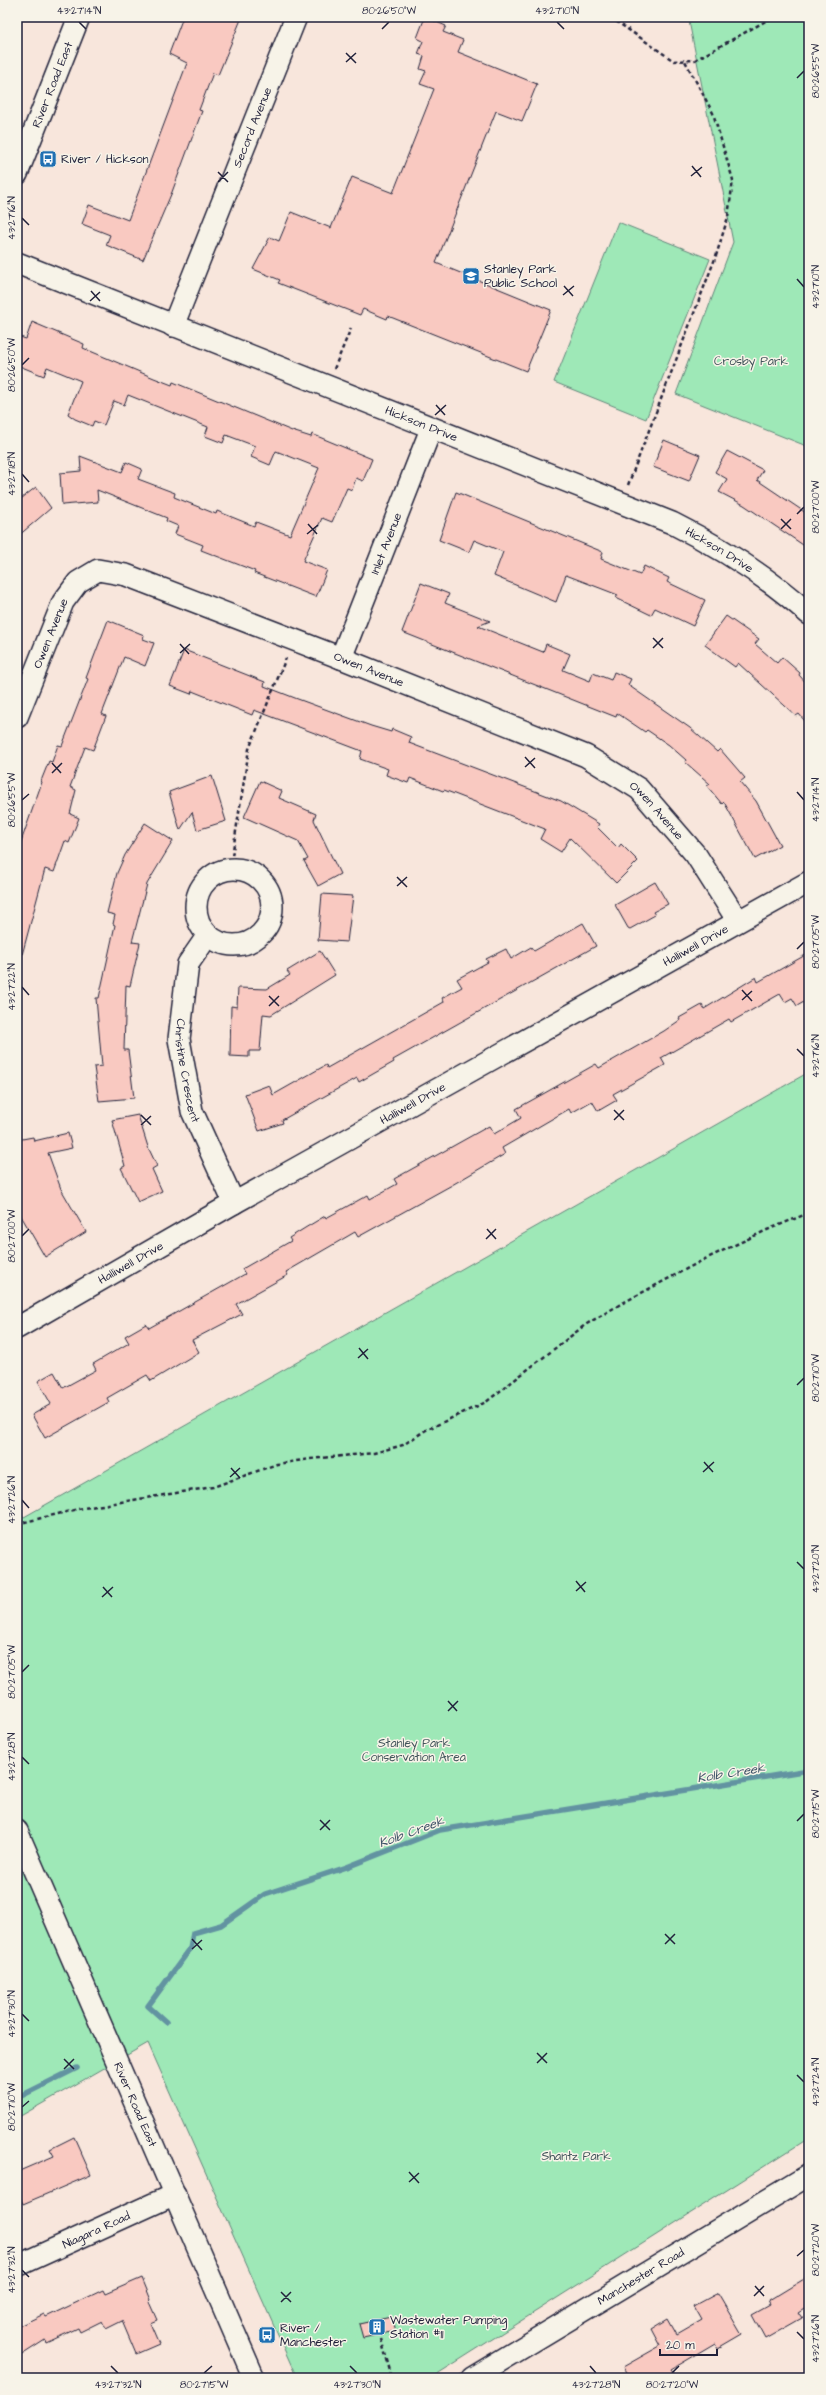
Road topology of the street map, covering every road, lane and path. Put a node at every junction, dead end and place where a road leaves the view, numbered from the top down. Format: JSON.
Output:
{"nodes":[{"id":1,"x":79,"y":17,"type":"edge"},
{"id":2,"x":296,"y":17,"type":"edge"},
{"id":3,"x":610,"y":17,"type":"edge"},
{"id":4,"x":773,"y":17,"type":"edge"},
{"id":5,"x":685,"y":61,"type":"junction"},
{"id":6,"x":17,"y":174,"type":"edge"},
{"id":7,"x":17,"y":263,"type":"edge"},
{"id":8,"x":173,"y":326,"type":"junction"},
{"id":9,"x":350,"y":328,"type":"dead end"},
{"id":10,"x":326,"y":387,"type":"junction"},
{"id":11,"x":431,"y":429,"type":"junction"},
{"id":12,"x":621,"y":503,"type":"junction"},
{"id":13,"x":809,"y":614,"type":"edge"},
{"id":14,"x":294,"y":640,"type":"junction"},
{"id":15,"x":341,"y":658,"type":"junction"},
{"id":16,"x":17,"y":717,"type":"edge"},
{"id":17,"x":230,"y":869,"type":"junction"},
{"id":18,"x":809,"y":882,"type":"edge"},
{"id":19,"x":738,"y":921,"type":"junction"},
{"id":20,"x":208,"y":935,"type":"junction"},
{"id":21,"x":234,"y":1203,"type":"junction"},
{"id":22,"x":809,"y":1213,"type":"edge"},
{"id":23,"x":19,"y":1323,"type":"edge"},
{"id":24,"x":17,"y":1524,"type":"edge"},
{"id":25,"x":17,"y":1831,"type":"edge"},
{"id":26,"x":809,"y":2175,"type":"edge"},
{"id":27,"x":175,"y":2194,"type":"junction"},
{"id":28,"x":17,"y":2266,"type":"edge"},
{"id":29,"x":381,"y":2339,"type":"dead end"},
{"id":30,"x":254,"y":2378,"type":"edge"},
{"id":31,"x":392,"y":2378,"type":"edge"},
{"id":32,"x":472,"y":2378,"type":"edge"}],
"edges":[{"from":1,"to":6,"type":"street","name":"River Road East"},
{"from":2,"to":8,"type":"street","name":"Secord Avenue"},
{"from":3,"to":5,"type":"path"},
{"from":4,"to":5,"type":"path"},
{"from":5,"to":12,"type":"path"},
{"from":7,"to":8,"type":"street","name":"Hickson Drive"},
{"from":8,"to":10,"type":"street","name":"Hickson Drive"},
{"from":9,"to":10,"type":"path"},
{"from":10,"to":11,"type":"street","name":"Hickson Drive"},
{"from":11,"to":12,"type":"street","name":"Hickson Drive"},
{"from":11,"to":15,"type":"street","name":"Inlet Avenue"},
{"from":12,"to":13,"type":"street","name":"Hickson Drive"},
{"from":14,"to":15,"type":"street","name":"Owen Avenue"},
{"from":14,"to":16,"type":"street","name":"Owen Avenue"},
{"from":14,"to":17,"type":"path"},
{"from":15,"to":19,"type":"street","name":"Owen Avenue"},
{"from":17,"to":20,"type":"street"},
{"from":17,"to":20,"type":"street"},
{"from":18,"to":19,"type":"street","name":"Halliwell Drive"},
{"from":19,"to":21,"type":"street","name":"Halliwell Drive"},
{"from":20,"to":21,"type":"street","name":"Christine Crescent"},
{"from":21,"to":23,"type":"street","name":"Halliwell Drive"},
{"from":22,"to":24,"type":"path"},
{"from":25,"to":27,"type":"street","name":"River Road East"},
{"from":26,"to":32,"type":"street","name":"Manchester Road"},
{"from":27,"to":28,"type":"street","name":"Niagara Road"},
{"from":27,"to":30,"type":"street","name":"River Road East"},
{"from":29,"to":31,"type":"path"}]}
